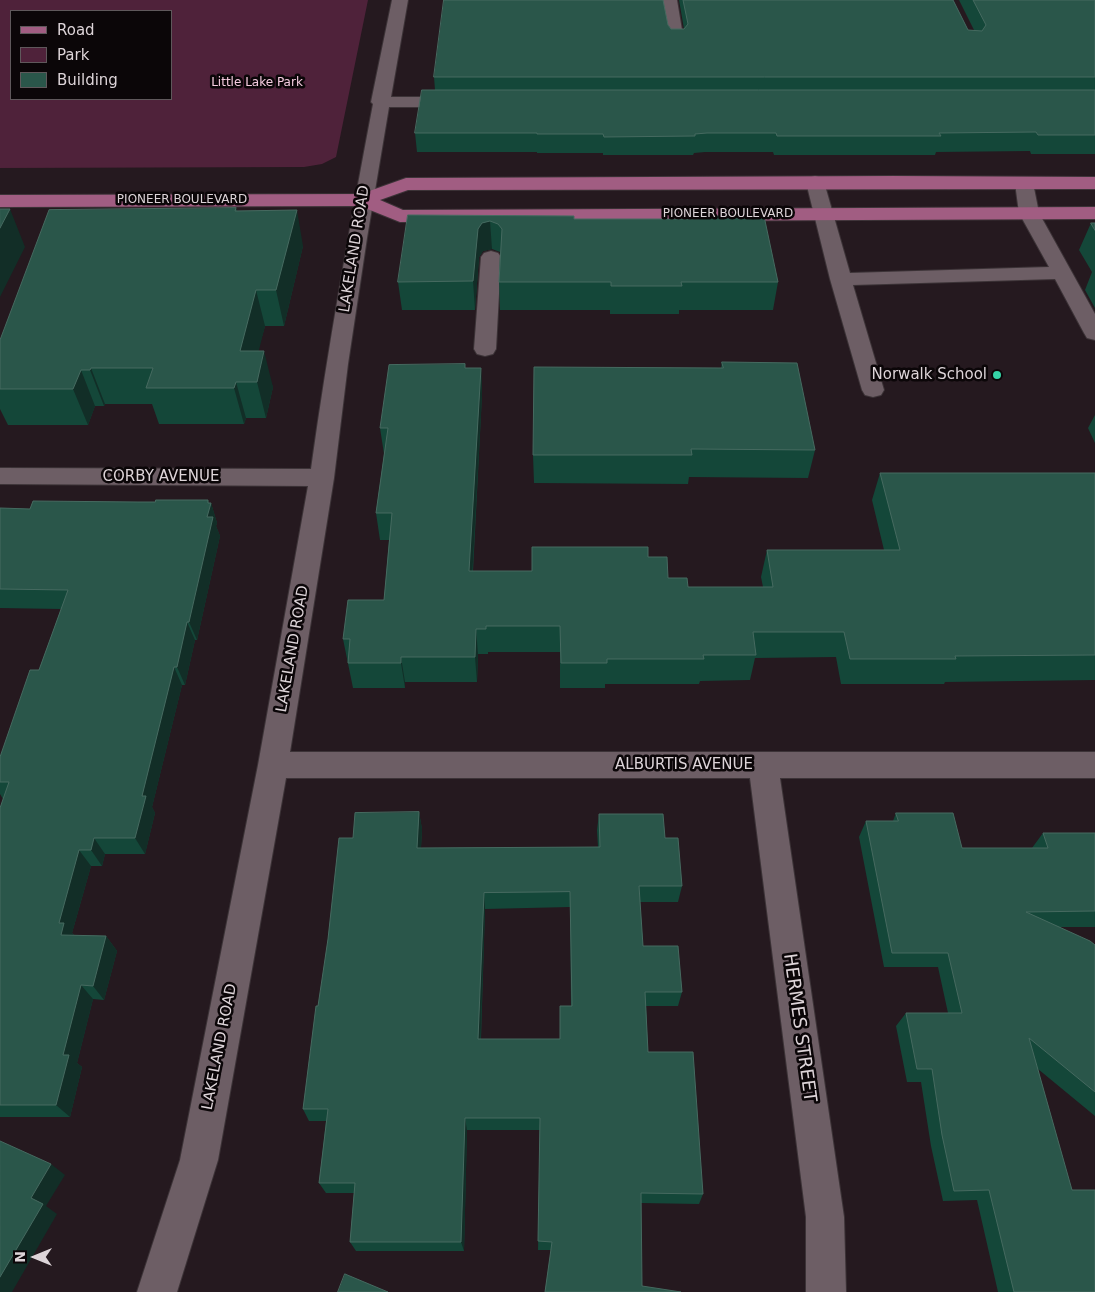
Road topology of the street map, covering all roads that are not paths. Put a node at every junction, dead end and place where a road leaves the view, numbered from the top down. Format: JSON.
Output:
{"nodes":[{"id":1,"x":400,"y":0,"type":"edge"},
{"id":2,"x":669,"y":0,"type":"edge"},
{"id":3,"x":676,"y":42,"type":"edge"},
{"id":4,"x":380,"y":102,"type":"junction"},
{"id":5,"x":469,"y":102,"type":"edge"},
{"id":6,"x":815,"y":182,"type":"junction"},
{"id":7,"x":1024,"y":182,"type":"junction"},
{"id":8,"x":1095,"y":183,"type":"edge"},
{"id":9,"x":363,"y":200,"type":"junction"},
{"id":10,"x":0,"y":201,"type":"edge"},
{"id":11,"x":1029,"y":213,"type":"junction"},
{"id":12,"x":1095,"y":213,"type":"edge"},
{"id":13,"x":823,"y":214,"type":"junction"},
{"id":14,"x":491,"y":257,"type":"dead end"},
{"id":15,"x":1062,"y":273,"type":"junction"},
{"id":16,"x":840,"y":279,"type":"junction"},
{"id":17,"x":1095,"y":333,"type":"edge"},
{"id":18,"x":485,"y":349,"type":"dead end"},
{"id":19,"x":873,"y":390,"type":"dead end"},
{"id":20,"x":0,"y":476,"type":"edge"},
{"id":21,"x":322,"y":478,"type":"junction"},
{"id":22,"x":273,"y":765,"type":"junction"},
{"id":23,"x":763,"y":765,"type":"junction"},
{"id":24,"x":1095,"y":765,"type":"edge"},
{"id":25,"x":157,"y":1292,"type":"edge"},
{"id":26,"x":826,"y":1292,"type":"edge"}],
"edges":[{"from":1,"to":4,"type":"street","name":"LAKELAND ROAD"},
{"from":2,"to":3,"type":"street"},
{"from":4,"to":5,"type":"street"},
{"from":4,"to":9,"type":"street","name":"LAKELAND ROAD"},
{"from":6,"to":7,"type":"main road","name":"PIONEER BOULEVARD"},
{"from":6,"to":9,"type":"main road","name":"PIONEER BOULEVARD"},
{"from":6,"to":13,"type":"street"},
{"from":7,"to":8,"type":"main road","name":"PIONEER BOULEVARD"},
{"from":7,"to":11,"type":"street"},
{"from":9,"to":10,"type":"main road","name":"PIONEER BOULEVARD"},
{"from":9,"to":13,"type":"main road","name":"PIONEER BOULEVARD"},
{"from":9,"to":21,"type":"street","name":"LAKELAND ROAD"},
{"from":11,"to":12,"type":"main road","name":"PIONEER BOULEVARD"},
{"from":11,"to":13,"type":"main road","name":"PIONEER BOULEVARD"},
{"from":11,"to":15,"type":"street"},
{"from":13,"to":16,"type":"street"},
{"from":14,"to":18,"type":"street"},
{"from":15,"to":16,"type":"street"},
{"from":15,"to":17,"type":"street"},
{"from":16,"to":19,"type":"street"},
{"from":20,"to":21,"type":"street","name":"CORBY AVENUE"},
{"from":21,"to":22,"type":"street","name":"LAKELAND ROAD"},
{"from":22,"to":23,"type":"street","name":"ALBURTIS AVENUE"},
{"from":22,"to":25,"type":"street","name":"LAKELAND ROAD"},
{"from":23,"to":24,"type":"street","name":"ALBURTIS AVENUE"},
{"from":23,"to":26,"type":"street","name":"HERMES STREET"}]}
